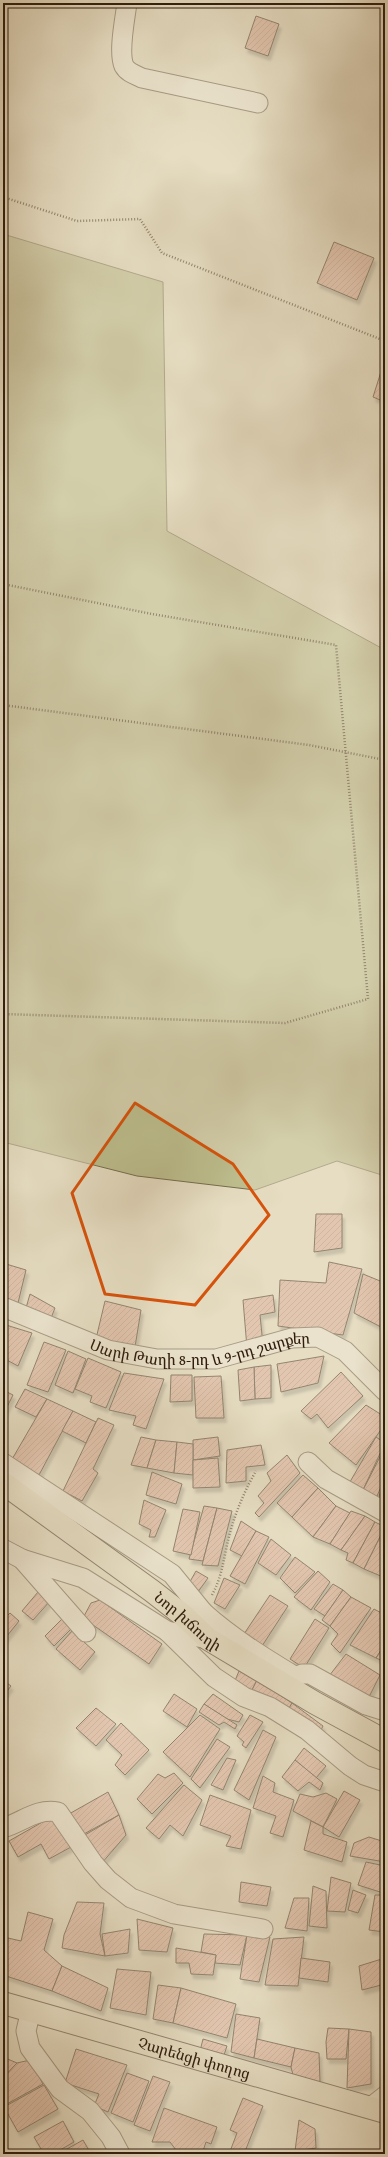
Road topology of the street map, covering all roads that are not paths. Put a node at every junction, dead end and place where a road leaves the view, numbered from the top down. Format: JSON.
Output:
{"nodes":[{"id":1,"x":127,"y":3,"type":"edge"},
{"id":2,"x":258,"y":103,"type":"dead end"},
{"id":3,"x":3,"y":1307,"type":"edge"},
{"id":4,"x":385,"y":1391,"type":"edge"},
{"id":5,"x":308,"y":1462,"type":"dead end"},
{"id":6,"x":3,"y":1463,"type":"edge"},
{"id":7,"x":3,"y":1483,"type":"edge"},
{"id":8,"x":385,"y":1512,"type":"edge"},
{"id":9,"x":3,"y":1549,"type":"edge"},
{"id":10,"x":22,"y":1559,"type":"junction"},
{"id":11,"x":203,"y":1612,"type":"junction"},
{"id":12,"x":167,"y":1631,"type":"junction"},
{"id":13,"x":86,"y":1632,"type":"dead end"},
{"id":14,"x":208,"y":1639,"type":"junction"},
{"id":15,"x":289,"y":1680,"type":"junction"},
{"id":16,"x":385,"y":1711,"type":"edge"},
{"id":17,"x":385,"y":1741,"type":"edge"},
{"id":18,"x":385,"y":1782,"type":"edge"},
{"id":19,"x":3,"y":1828,"type":"edge"},
{"id":20,"x":263,"y":1929,"type":"dead end"},
{"id":21,"x":3,"y":2003,"type":"edge"},
{"id":22,"x":31,"y":2010,"type":"junction"},
{"id":23,"x":380,"y":2105,"type":"edge"},
{"id":24,"x":120,"y":2154,"type":"edge"}],
"edges":[{"from":1,"to":2,"type":"street"},
{"from":3,"to":4,"type":"street","name":"Սարի Թաղի 8-րդ և 9-րդ շարքեր"},
{"from":5,"to":8,"type":"street"},
{"from":6,"to":11,"type":"street"},
{"from":7,"to":14,"type":"main road","name":"Նոր խճուղի"},
{"from":9,"to":10,"type":"street"},
{"from":10,"to":12,"type":"street"},
{"from":10,"to":13,"type":"street"},
{"from":11,"to":14,"type":"street"},
{"from":11,"to":15,"type":"street"},
{"from":12,"to":14,"type":"street"},
{"from":12,"to":18,"type":"street"},
{"from":14,"to":15,"type":"main road","name":"Նոր խճուղի"},
{"from":15,"to":16,"type":"street"},
{"from":15,"to":17,"type":"main road","name":"Նոր խճուղի"},
{"from":19,"to":20,"type":"street"},
{"from":21,"to":22,"type":"main road","name":"Չարենցի փողոց"},
{"from":22,"to":23,"type":"main road","name":"Չարենցի փողոց"},
{"from":22,"to":24,"type":"street"}]}
